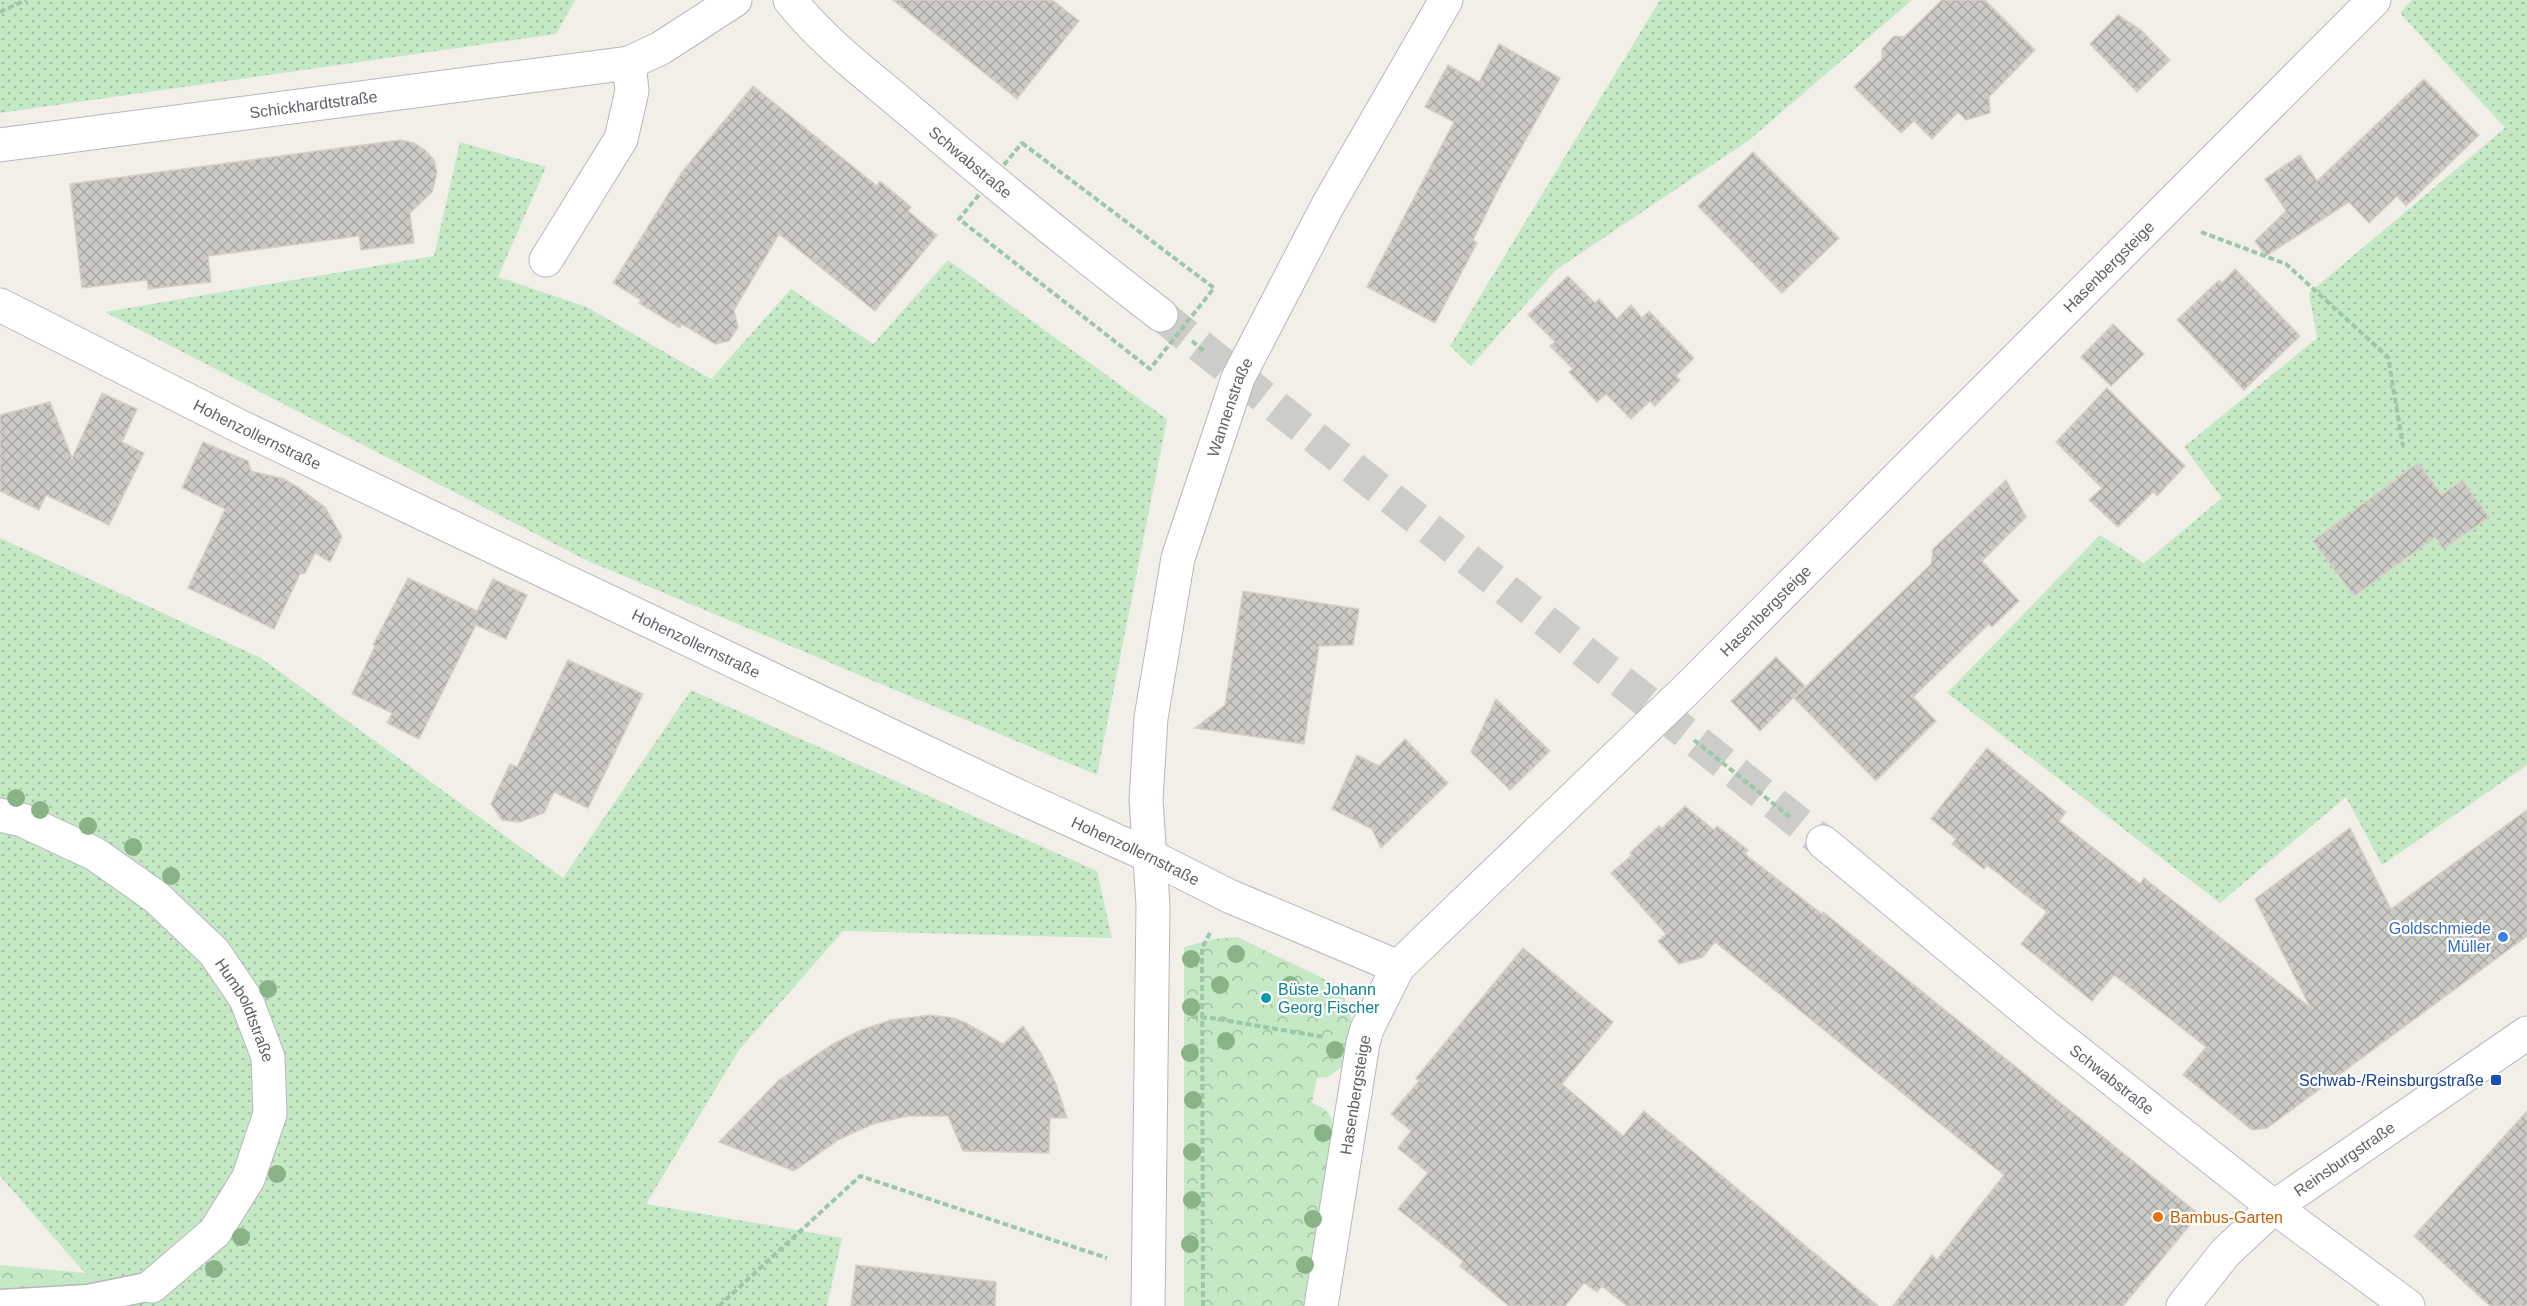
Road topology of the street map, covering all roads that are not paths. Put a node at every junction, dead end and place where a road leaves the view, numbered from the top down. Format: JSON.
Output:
{"nodes":[{"id":1,"x":735,"y":0,"type":"edge"},
{"id":2,"x":790,"y":0,"type":"edge"},
{"id":3,"x":1446,"y":0,"type":"edge"},
{"id":4,"x":2374,"y":0,"type":"edge"},
{"id":5,"x":629,"y":63,"type":"junction"},
{"id":6,"x":0,"y":145,"type":"edge"},
{"id":7,"x":546,"y":260,"type":"dead end"},
{"id":8,"x":0,"y":305,"type":"edge"},
{"id":9,"x":1170,"y":323,"type":"tunnel mouth"},
{"id":10,"x":0,"y":815,"type":"edge"},
{"id":11,"x":1823,"y":842,"type":"tunnel mouth"},
{"id":12,"x":1150,"y":856,"type":"junction"},
{"id":13,"x":1398,"y":967,"type":"junction"},
{"id":14,"x":2527,"y":1033,"type":"edge"},
{"id":15,"x":2274,"y":1207,"type":"junction"},
{"id":16,"x":152,"y":1286,"type":"joint"},
{"id":17,"x":0,"y":1304,"type":"edge"},
{"id":18,"x":1148,"y":1306,"type":"edge"},
{"id":19,"x":1321,"y":1306,"type":"edge"},
{"id":20,"x":2183,"y":1306,"type":"edge"},
{"id":21,"x":2408,"y":1306,"type":"edge"}],
"edges":[{"from":1,"to":5,"type":"street","name":"Schickhardtstraße"},
{"from":2,"to":9,"type":"street","name":"Schwabstraße"},
{"from":3,"to":12,"type":"street","name":"Wannenstraße"},
{"from":4,"to":13,"type":"street","name":"Hasenbergsteige"},
{"from":5,"to":6,"type":"street","name":"Schickhardtstraße"},
{"from":5,"to":7,"type":"street"},
{"from":8,"to":12,"type":"street","name":"Hohenzollernstraße"},
{"from":10,"to":16,"type":"street","name":"Humboldtstraße"},
{"from":11,"to":15,"type":"street","name":"Schwabstraße"},
{"from":12,"to":13,"type":"street","name":"Hohenzollernstraße"},
{"from":12,"to":18,"type":"street"},
{"from":13,"to":19,"type":"street","name":"Hasenbergsteige"},
{"from":14,"to":15,"type":"street","name":"Reinsburgstraße"},
{"from":15,"to":20,"type":"street","name":"Reinsburgstraße"},
{"from":15,"to":21,"type":"street","name":"Schwabstraße"},
{"from":16,"to":17,"type":"lane"}]}
